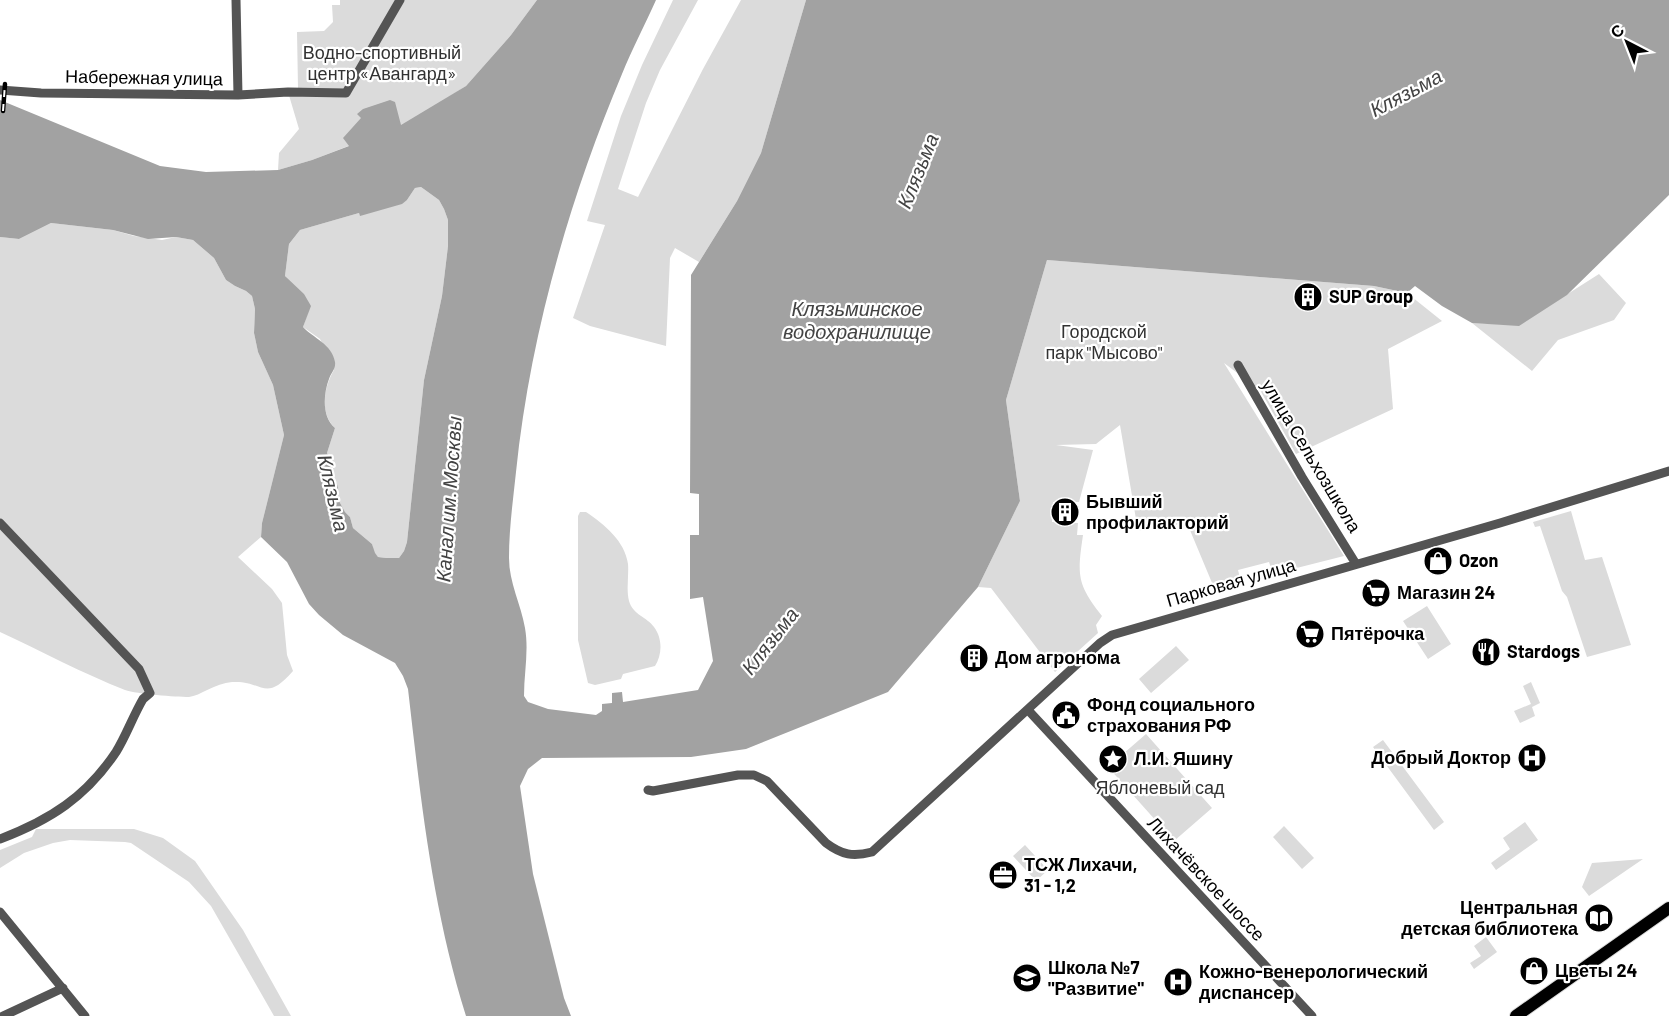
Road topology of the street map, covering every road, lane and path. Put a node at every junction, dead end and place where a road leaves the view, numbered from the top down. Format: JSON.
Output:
{"nodes":[{"id":1,"x":236,"y":0,"type":"edge"},
{"id":2,"x":400,"y":0,"type":"edge"},
{"id":3,"x":0,"y":90,"type":"edge"},
{"id":4,"x":238,"y":95,"type":"junction"},
{"id":5,"x":1238,"y":365,"type":"dead end"},
{"id":6,"x":1669,"y":471,"type":"edge"},
{"id":7,"x":0,"y":523,"type":"edge"},
{"id":8,"x":1356,"y":564,"type":"junction"},
{"id":9,"x":1028,"y":710,"type":"junction"},
{"id":10,"x":648,"y":790,"type":"dead end"},
{"id":11,"x":0,"y":839,"type":"edge"},
{"id":12,"x":1669,"y":908,"type":"edge"},
{"id":13,"x":0,"y":912,"type":"edge"},
{"id":14,"x":63,"y":988,"type":"junction"},
{"id":15,"x":3,"y":1016,"type":"edge"},
{"id":16,"x":85,"y":1016,"type":"edge"},
{"id":17,"x":1312,"y":1016,"type":"edge"},
{"id":18,"x":1516,"y":1016,"type":"edge"}],
"edges":[{"from":1,"to":4,"type":"street"},
{"from":2,"to":4,"type":"street","name":"Набережная улица"},
{"from":3,"to":4,"type":"street","name":"Набережная улица"},
{"from":5,"to":8,"type":"street","name":"улица Сельхозшкола"},
{"from":6,"to":8,"type":"street","name":"Парковая улица"},
{"from":7,"to":11,"type":"street"},
{"from":8,"to":9,"type":"street","name":"Парковая улица"},
{"from":9,"to":10,"type":"street","name":"Парковая улица"},
{"from":9,"to":17,"type":"street","name":"Лихачёвское шоссе"},
{"from":12,"to":18,"type":"main road"},
{"from":13,"to":14,"type":"street"},
{"from":14,"to":15,"type":"street"},
{"from":14,"to":16,"type":"street"}]}
